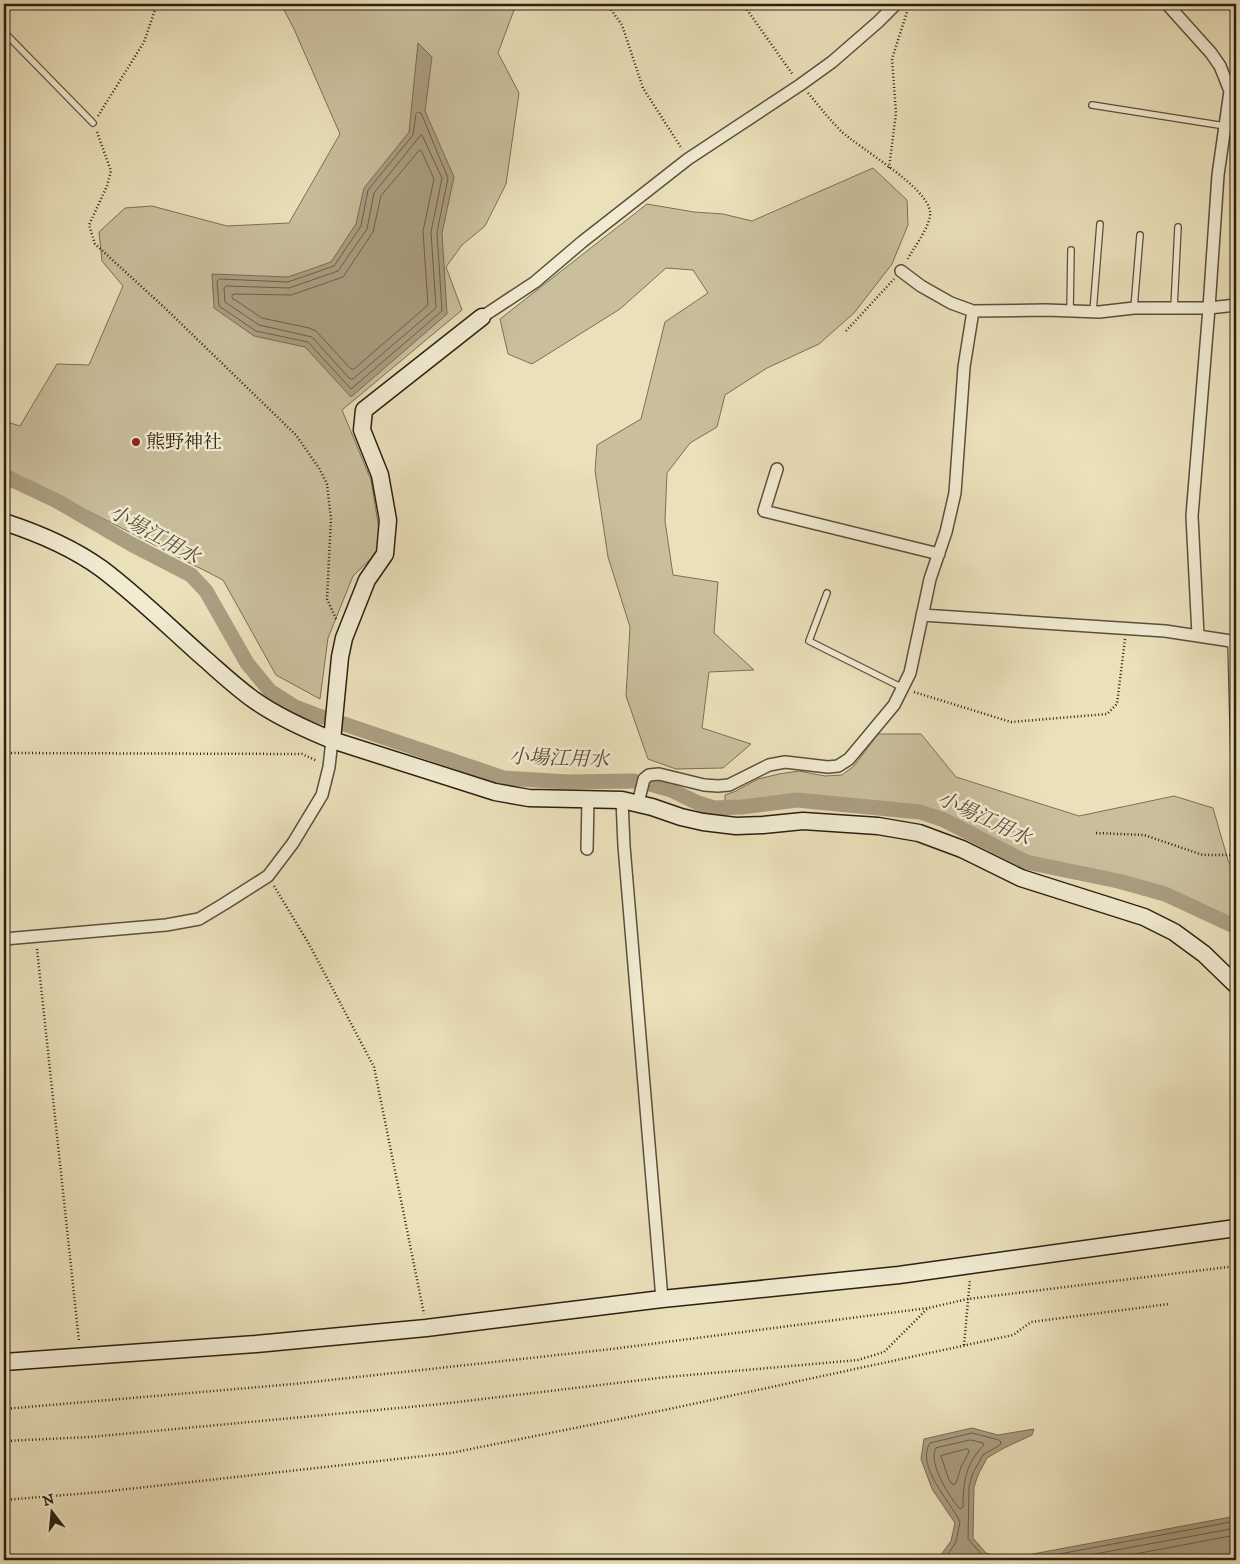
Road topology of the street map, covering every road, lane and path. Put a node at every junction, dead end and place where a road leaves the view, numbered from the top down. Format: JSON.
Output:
{"nodes":[{"id":1,"x":157,"y":4,"type":"edge"},
{"id":2,"x":607,"y":4,"type":"edge"},
{"id":3,"x":743,"y":4,"type":"edge"},
{"id":4,"x":896,"y":4,"type":"edge"},
{"id":5,"x":909,"y":4,"type":"edge"},
{"id":6,"x":1167,"y":4,"type":"edge"},
{"id":7,"x":4,"y":32,"type":"edge"},
{"id":8,"x":800,"y":85,"type":"junction"},
{"id":9,"x":1092,"y":105,"type":"dead end"},
{"id":10,"x":93,"y":123,"type":"junction"},
{"id":11,"x":1230,"y":127,"type":"edge"},
{"id":12,"x":688,"y":159,"type":"junction"},
{"id":13,"x":889,"y":168,"type":"junction"},
{"id":14,"x":1100,"y":224,"type":"dead end"},
{"id":15,"x":1178,"y":227,"type":"dead end"},
{"id":16,"x":1140,"y":235,"type":"dead end"},
{"id":17,"x":1071,"y":250,"type":"dead end"},
{"id":18,"x":901,"y":270,"type":"junction"},
{"id":19,"x":1236,"y":305,"type":"edge"},
{"id":20,"x":1134,"y":308,"type":"junction"},
{"id":21,"x":1174,"y":308,"type":"junction"},
{"id":22,"x":1209,"y":308,"type":"junction"},
{"id":23,"x":973,"y":311,"type":"junction"},
{"id":24,"x":1070,"y":311,"type":"junction"},
{"id":25,"x":1093,"y":312,"type":"junction"},
{"id":26,"x":482,"y":317,"type":"joint"},
{"id":27,"x":846,"y":331,"type":"dead end"},
{"id":28,"x":776,"y":469,"type":"dead end"},
{"id":29,"x":4,"y":522,"type":"edge"},
{"id":30,"x":938,"y":554,"type":"junction"},
{"id":31,"x":827,"y":593,"type":"dead end"},
{"id":32,"x":922,"y":615,"type":"junction"},
{"id":33,"x":1126,"y":628,"type":"junction"},
{"id":34,"x":1198,"y":636,"type":"junction"},
{"id":35,"x":344,"y":638,"type":"junction"},
{"id":36,"x":1234,"y":641,"type":"edge"},
{"id":37,"x":903,"y":688,"type":"junction"},
{"id":38,"x":332,"y":740,"type":"junction"},
{"id":39,"x":4,"y":753,"type":"edge"},
{"id":40,"x":329,"y":767,"type":"junction"},
{"id":41,"x":588,"y":798,"type":"junction"},
{"id":42,"x":630,"y":801,"type":"junction"},
{"id":43,"x":1096,"y":833,"type":"dead end"},
{"id":44,"x":1236,"y":834,"type":"edge"},
{"id":45,"x":587,"y":849,"type":"dead end"},
{"id":46,"x":1236,"y":855,"type":"edge"},
{"id":47,"x":268,"y":876,"type":"junction"},
{"id":48,"x":36,"y":936,"type":"junction"},
{"id":49,"x":4,"y":939,"type":"edge"},
{"id":50,"x":1236,"y":985,"type":"edge"},
{"id":51,"x":1236,"y":1228,"type":"edge"},
{"id":52,"x":971,"y":1265,"type":"junction"},
{"id":53,"x":1236,"y":1266,"type":"edge"},
{"id":54,"x":968,"y":1298,"type":"junction"},
{"id":55,"x":662,"y":1299,"type":"junction"},
{"id":56,"x":1169,"y":1304,"type":"dead end"},
{"id":57,"x":928,"y":1308,"type":"junction"},
{"id":58,"x":426,"y":1328,"type":"junction"},
{"id":59,"x":964,"y":1345,"type":"junction"},
{"id":60,"x":81,"y":1357,"type":"junction"},
{"id":61,"x":4,"y":1362,"type":"edge"},
{"id":62,"x":4,"y":1409,"type":"edge"},
{"id":63,"x":4,"y":1441,"type":"edge"},
{"id":64,"x":4,"y":1500,"type":"edge"}],
"edges":[{"from":1,"to":10,"type":"path"},
{"from":2,"to":12,"type":"path"},
{"from":3,"to":8,"type":"path"},
{"from":4,"to":8,"type":"street"},
{"from":5,"to":13,"type":"path"},
{"from":6,"to":11,"type":"street"},
{"from":7,"to":10,"type":"lane"},
{"from":8,"to":12,"type":"street"},
{"from":8,"to":13,"type":"path"},
{"from":9,"to":11,"type":"lane"},
{"from":10,"to":35,"type":"path"},
{"from":11,"to":22,"type":"street"},
{"from":12,"to":26,"type":"street"},
{"from":13,"to":18,"type":"path"},
{"from":14,"to":25,"type":"lane"},
{"from":15,"to":21,"type":"lane"},
{"from":16,"to":20,"type":"lane"},
{"from":17,"to":24,"type":"lane"},
{"from":18,"to":23,"type":"street"},
{"from":18,"to":27,"type":"path"},
{"from":19,"to":22,"type":"street"},
{"from":20,"to":21,"type":"street"},
{"from":20,"to":25,"type":"street"},
{"from":21,"to":22,"type":"street"},
{"from":22,"to":34,"type":"street"},
{"from":23,"to":24,"type":"street"},
{"from":23,"to":30,"type":"street"},
{"from":24,"to":25,"type":"street"},
{"from":26,"to":35,"type":"street"},
{"from":28,"to":30,"type":"street"},
{"from":29,"to":38,"type":"street"},
{"from":30,"to":32,"type":"street"},
{"from":31,"to":37,"type":"lane"},
{"from":32,"to":33,"type":"street"},
{"from":32,"to":37,"type":"street"},
{"from":33,"to":34,"type":"street"},
{"from":33,"to":37,"type":"path"},
{"from":34,"to":36,"type":"street"},
{"from":35,"to":38,"type":"street"},
{"from":36,"to":44,"type":"lane"},
{"from":37,"to":42,"type":"street"},
{"from":38,"to":40,"type":"street"},
{"from":38,"to":41,"type":"street"},
{"from":39,"to":40,"type":"path"},
{"from":40,"to":47,"type":"street"},
{"from":41,"to":42,"type":"street"},
{"from":41,"to":45,"type":"street"},
{"from":42,"to":50,"type":"street"},
{"from":42,"to":55,"type":"street"},
{"from":43,"to":46,"type":"path"},
{"from":47,"to":48,"type":"street"},
{"from":47,"to":58,"type":"path"},
{"from":48,"to":49,"type":"street"},
{"from":48,"to":60,"type":"path"},
{"from":51,"to":52,"type":"street"},
{"from":52,"to":54,"type":"path"},
{"from":52,"to":55,"type":"street"},
{"from":53,"to":54,"type":"path"},
{"from":54,"to":57,"type":"path"},
{"from":54,"to":59,"type":"path"},
{"from":55,"to":58,"type":"street"},
{"from":56,"to":59,"type":"path"},
{"from":57,"to":62,"type":"path"},
{"from":57,"to":63,"type":"path"},
{"from":58,"to":60,"type":"street"},
{"from":59,"to":64,"type":"path"},
{"from":60,"to":61,"type":"street"}]}
